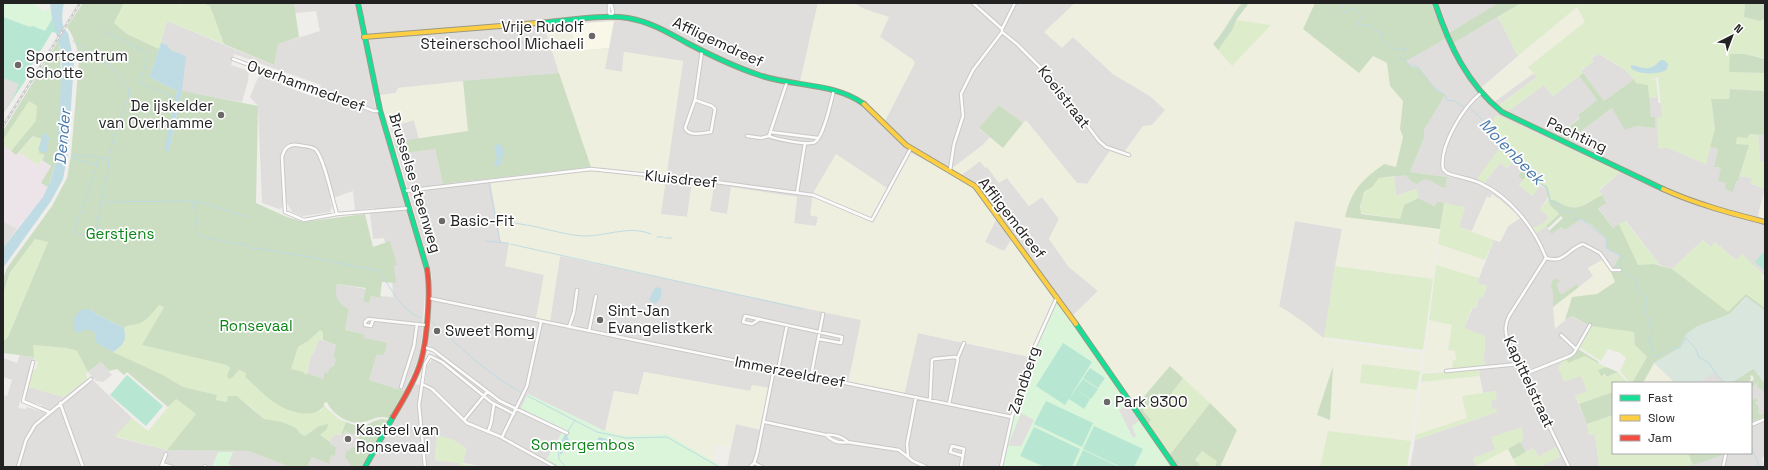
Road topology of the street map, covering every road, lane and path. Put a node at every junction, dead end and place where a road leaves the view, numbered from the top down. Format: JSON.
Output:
{"nodes":[{"id":1,"x":358,"y":3,"type":"edge"},
{"id":2,"x":610,"y":3,"type":"edge"},
{"id":3,"x":973,"y":3,"type":"edge"},
{"id":4,"x":1016,"y":3,"type":"edge"},
{"id":5,"x":1435,"y":3,"type":"edge"},
{"id":6,"x":611,"y":18,"type":"junction"},
{"id":7,"x":1002,"y":30,"type":"junction"},
{"id":8,"x":364,"y":37,"type":"junction"},
{"id":9,"x":702,"y":51,"type":"junction"},
{"id":10,"x":233,"y":59,"type":"dead end"},
{"id":11,"x":787,"y":81,"type":"junction"},
{"id":12,"x":834,"y":90,"type":"junction"},
{"id":13,"x":1480,"y":93,"type":"junction"},
{"id":14,"x":695,"y":100,"type":"junction"},
{"id":15,"x":380,"y":110,"type":"junction"},
{"id":16,"x":770,"y":132,"type":"junction"},
{"id":17,"x":747,"y":136,"type":"dead end"},
{"id":18,"x":769,"y":136,"type":"junction"},
{"id":19,"x":818,"y":138,"type":"junction"},
{"id":20,"x":804,"y":143,"type":"junction"},
{"id":21,"x":911,"y":148,"type":"junction"},
{"id":22,"x":1129,"y":155,"type":"dead end"},
{"id":23,"x":950,"y":170,"type":"junction"},
{"id":24,"x":404,"y":191,"type":"junction"},
{"id":25,"x":797,"y":193,"type":"junction"},
{"id":26,"x":410,"y":208,"type":"junction"},
{"id":27,"x":337,"y":214,"type":"junction"},
{"id":28,"x":1765,"y":222,"type":"edge"},
{"id":29,"x":1546,"y":258,"type":"junction"},
{"id":30,"x":1620,"y":270,"type":"dead end"},
{"id":31,"x":577,"y":290,"type":"dead end"},
{"id":32,"x":596,"y":296,"type":"dead end"},
{"id":33,"x":1057,"y":297,"type":"junction"},
{"id":34,"x":428,"y":298,"type":"junction"},
{"id":35,"x":823,"y":314,"type":"dead end"},
{"id":36,"x":760,"y":319,"type":"junction"},
{"id":37,"x":373,"y":320,"type":"dead end"},
{"id":38,"x":541,"y":322,"type":"junction"},
{"id":39,"x":417,"y":324,"type":"junction"},
{"id":40,"x":426,"y":325,"type":"junction"},
{"id":41,"x":787,"y":325,"type":"junction"},
{"id":42,"x":1590,"y":325,"type":"dead end"},
{"id":43,"x":569,"y":327,"type":"junction"},
{"id":44,"x":590,"y":331,"type":"junction"},
{"id":45,"x":821,"y":332,"type":"junction"},
{"id":46,"x":1561,"y":335,"type":"dead end"},
{"id":47,"x":819,"y":339,"type":"junction"},
{"id":48,"x":964,"y":342,"type":"dead end"},
{"id":49,"x":424,"y":347,"type":"junction"},
{"id":50,"x":429,"y":349,"type":"junction"},
{"id":51,"x":1576,"y":350,"type":"junction"},
{"id":52,"x":430,"y":356,"type":"junction"},
{"id":53,"x":958,"y":357,"type":"junction"},
{"id":54,"x":447,"y":361,"type":"junction"},
{"id":55,"x":34,"y":362,"type":"dead end"},
{"id":56,"x":1520,"y":364,"type":"junction"},
{"id":57,"x":445,"y":365,"type":"junction"},
{"id":58,"x":774,"y":369,"type":"junction"},
{"id":59,"x":778,"y":370,"type":"junction"},
{"id":60,"x":1446,"y":371,"type":"dead end"},
{"id":61,"x":417,"y":372,"type":"junction"},
{"id":62,"x":1525,"y":374,"type":"junction"},
{"id":63,"x":423,"y":375,"type":"junction"},
{"id":64,"x":811,"y":376,"type":"junction"},
{"id":65,"x":91,"y":379,"type":"dead end"},
{"id":66,"x":422,"y":384,"type":"junction"},
{"id":67,"x":401,"y":387,"type":"dead end"},
{"id":68,"x":487,"y":392,"type":"junction"},
{"id":69,"x":484,"y":396,"type":"junction"},
{"id":70,"x":916,"y":397,"type":"junction"},
{"id":71,"x":930,"y":400,"type":"junction"},
{"id":72,"x":60,"y":403,"type":"junction"},
{"id":73,"x":494,"y":404,"type":"junction"},
{"id":74,"x":950,"y":404,"type":"junction"},
{"id":75,"x":517,"y":409,"type":"junction"},
{"id":76,"x":48,"y":412,"type":"junction"},
{"id":77,"x":514,"y":414,"type":"junction"},
{"id":78,"x":1012,"y":417,"type":"junction"},
{"id":79,"x":1765,"y":419,"type":"edge"},
{"id":80,"x":464,"y":420,"type":"junction"},
{"id":81,"x":765,"y":422,"type":"junction"},
{"id":82,"x":1752,"y":425,"type":"edge"},
{"id":83,"x":488,"y":432,"type":"junction"},
{"id":84,"x":566,"y":433,"type":"dead end"},
{"id":85,"x":826,"y":435,"type":"junction"},
{"id":86,"x":502,"y":438,"type":"junction"},
{"id":87,"x":847,"y":442,"type":"junction"},
{"id":88,"x":907,"y":444,"type":"junction"},
{"id":89,"x":899,"y":450,"type":"junction"},
{"id":90,"x":166,"y":454,"type":"dead end"},
{"id":91,"x":1726,"y":454,"type":"edge"},
{"id":92,"x":908,"y":456,"type":"junction"},
{"id":93,"x":963,"y":456,"type":"junction"},
{"id":94,"x":754,"y":463,"type":"junction"},
{"id":95,"x":162,"y":465,"type":"edge"},
{"id":96,"x":365,"y":466,"type":"edge"},
{"id":97,"x":18,"y":467,"type":"edge"},
{"id":98,"x":83,"y":467,"type":"edge"},
{"id":99,"x":172,"y":467,"type":"edge"},
{"id":100,"x":425,"y":467,"type":"edge"},
{"id":101,"x":555,"y":467,"type":"edge"},
{"id":102,"x":750,"y":467,"type":"edge"},
{"id":103,"x":762,"y":467,"type":"edge"},
{"id":104,"x":926,"y":467,"type":"edge"},
{"id":105,"x":961,"y":467,"type":"edge"},
{"id":106,"x":1001,"y":467,"type":"edge"},
{"id":107,"x":1175,"y":467,"type":"edge"},
{"id":108,"x":1569,"y":467,"type":"edge"},
{"id":109,"x":1723,"y":467,"type":"edge"}],
"edges":[{"from":1,"to":8,"type":"street","name":"Brusselse steenweg"},
{"from":2,"to":6,"type":"street"},
{"from":3,"to":7,"type":"street","name":"Koeistraat"},
{"from":4,"to":7,"type":"street"},
{"from":5,"to":13,"type":"street","name":"Pachting"},
{"from":6,"to":8,"type":"street","name":"Affligemdreef"},
{"from":6,"to":9,"type":"street","name":"Affligemdreef"},
{"from":7,"to":22,"type":"street","name":"Koeistraat"},
{"from":7,"to":23,"type":"street"},
{"from":8,"to":15,"type":"street","name":"Brusselse steenweg"},
{"from":9,"to":11,"type":"street","name":"Affligemdreef"},
{"from":9,"to":14,"type":"street"},
{"from":10,"to":15,"type":"street","name":"Overhammedreef"},
{"from":11,"to":12,"type":"street","name":"Affligemdreef"},
{"from":11,"to":16,"type":"street"},
{"from":12,"to":19,"type":"street"},
{"from":12,"to":21,"type":"street","name":"Affligemdreef"},
{"from":13,"to":28,"type":"street","name":"Pachting"},
{"from":13,"to":29,"type":"street"},
{"from":14,"to":14,"type":"street"},
{"from":15,"to":24,"type":"street","name":"Brusselse steenweg"},
{"from":16,"to":18,"type":"street"},
{"from":16,"to":19,"type":"street"},
{"from":17,"to":18,"type":"street"},
{"from":18,"to":20,"type":"street"},
{"from":19,"to":20,"type":"street"},
{"from":20,"to":25,"type":"street"},
{"from":21,"to":23,"type":"street","name":"Affligemdreef"},
{"from":21,"to":25,"type":"street","name":"Kluisdreef"},
{"from":23,"to":33,"type":"street","name":"Affligemdreef"},
{"from":24,"to":25,"type":"street","name":"Kluisdreef"},
{"from":24,"to":26,"type":"street","name":"Brusselse steenweg"},
{"from":26,"to":27,"type":"street"},
{"from":26,"to":34,"type":"street","name":"Brusselse steenweg"},
{"from":27,"to":27,"type":"street"},
{"from":29,"to":30,"type":"street"},
{"from":29,"to":56,"type":"street","name":"Kapittelstraat"},
{"from":31,"to":43,"type":"street"},
{"from":32,"to":44,"type":"street"},
{"from":33,"to":78,"type":"street","name":"Zandberg"},
{"from":33,"to":107,"type":"street","name":"Affligemdreef"},
{"from":34,"to":38,"type":"street","name":"Immerzeeldreef"},
{"from":34,"to":40,"type":"street","name":"Brusselse steenweg"},
{"from":35,"to":45,"type":"street"},
{"from":36,"to":36,"type":"street"},
{"from":36,"to":41,"type":"street"},
{"from":37,"to":39,"type":"street"},
{"from":38,"to":43,"type":"street","name":"Immerzeeldreef"},
{"from":38,"to":75,"type":"street"},
{"from":39,"to":40,"type":"street"},
{"from":39,"to":67,"type":"street"},
{"from":40,"to":49,"type":"street","name":"Brusselse steenweg"},
{"from":41,"to":45,"type":"street"},
{"from":41,"to":59,"type":"street"},
{"from":42,"to":51,"type":"street"},
{"from":43,"to":44,"type":"street","name":"Immerzeeldreef"},
{"from":44,"to":58,"type":"street","name":"Immerzeeldreef"},
{"from":45,"to":47,"type":"street"},
{"from":45,"to":47,"type":"street"},
{"from":46,"to":51,"type":"street"},
{"from":47,"to":64,"type":"street"},
{"from":48,"to":53,"type":"street"},
{"from":49,"to":50,"type":"street"},
{"from":49,"to":61,"type":"street","name":"Brusselse steenweg"},
{"from":50,"to":52,"type":"street"},
{"from":50,"to":54,"type":"street"},
{"from":51,"to":62,"type":"street"},
{"from":52,"to":57,"type":"street"},
{"from":52,"to":63,"type":"street"},
{"from":53,"to":71,"type":"street"},
{"from":53,"to":74,"type":"street"},
{"from":54,"to":57,"type":"street"},
{"from":54,"to":68,"type":"street"},
{"from":55,"to":76,"type":"street"},
{"from":56,"to":60,"type":"street"},
{"from":56,"to":62,"type":"street","name":"Kapittelstraat"},
{"from":57,"to":69,"type":"street"},
{"from":58,"to":59,"type":"street","name":"Immerzeeldreef"},
{"from":58,"to":81,"type":"street"},
{"from":59,"to":64,"type":"street","name":"Immerzeeldreef"},
{"from":61,"to":63,"type":"street"},
{"from":61,"to":96,"type":"street","name":"Brusselse steenweg"},
{"from":62,"to":108,"type":"street","name":"Kapittelstraat"},
{"from":63,"to":66,"type":"street"},
{"from":64,"to":70,"type":"street","name":"Immerzeeldreef"},
{"from":65,"to":72,"type":"street"},
{"from":66,"to":80,"type":"street"},
{"from":66,"to":100,"type":"street"},
{"from":68,"to":69,"type":"street"},
{"from":68,"to":75,"type":"street"},
{"from":69,"to":73,"type":"street"},
{"from":69,"to":80,"type":"street"},
{"from":70,"to":71,"type":"street","name":"Immerzeeldreef"},
{"from":70,"to":88,"type":"street"},
{"from":71,"to":74,"type":"street","name":"Immerzeeldreef"},
{"from":72,"to":76,"type":"street"},
{"from":72,"to":98,"type":"street"},
{"from":73,"to":77,"type":"street"},
{"from":73,"to":83,"type":"street"},
{"from":74,"to":78,"type":"street","name":"Immerzeeldreef"},
{"from":75,"to":77,"type":"street"},
{"from":75,"to":84,"type":"street"},
{"from":76,"to":97,"type":"street"},
{"from":77,"to":86,"type":"street"},
{"from":78,"to":106,"type":"street","name":"Zandberg"},
{"from":79,"to":82,"type":"street"},
{"from":80,"to":83,"type":"street"},
{"from":81,"to":85,"type":"street"},
{"from":81,"to":94,"type":"street"},
{"from":83,"to":86,"type":"street"},
{"from":85,"to":87,"type":"street"},
{"from":85,"to":87,"type":"street"},
{"from":86,"to":101,"type":"street"},
{"from":87,"to":89,"type":"street"},
{"from":88,"to":89,"type":"street"},
{"from":88,"to":92,"type":"street"},
{"from":89,"to":92,"type":"street"},
{"from":90,"to":95,"type":"street"},
{"from":91,"to":109,"type":"street"},
{"from":92,"to":104,"type":"street"},
{"from":93,"to":93,"type":"street"},
{"from":93,"to":105,"type":"street"},
{"from":94,"to":102,"type":"street"},
{"from":94,"to":103,"type":"street"},
{"from":95,"to":99,"type":"street"}]}
